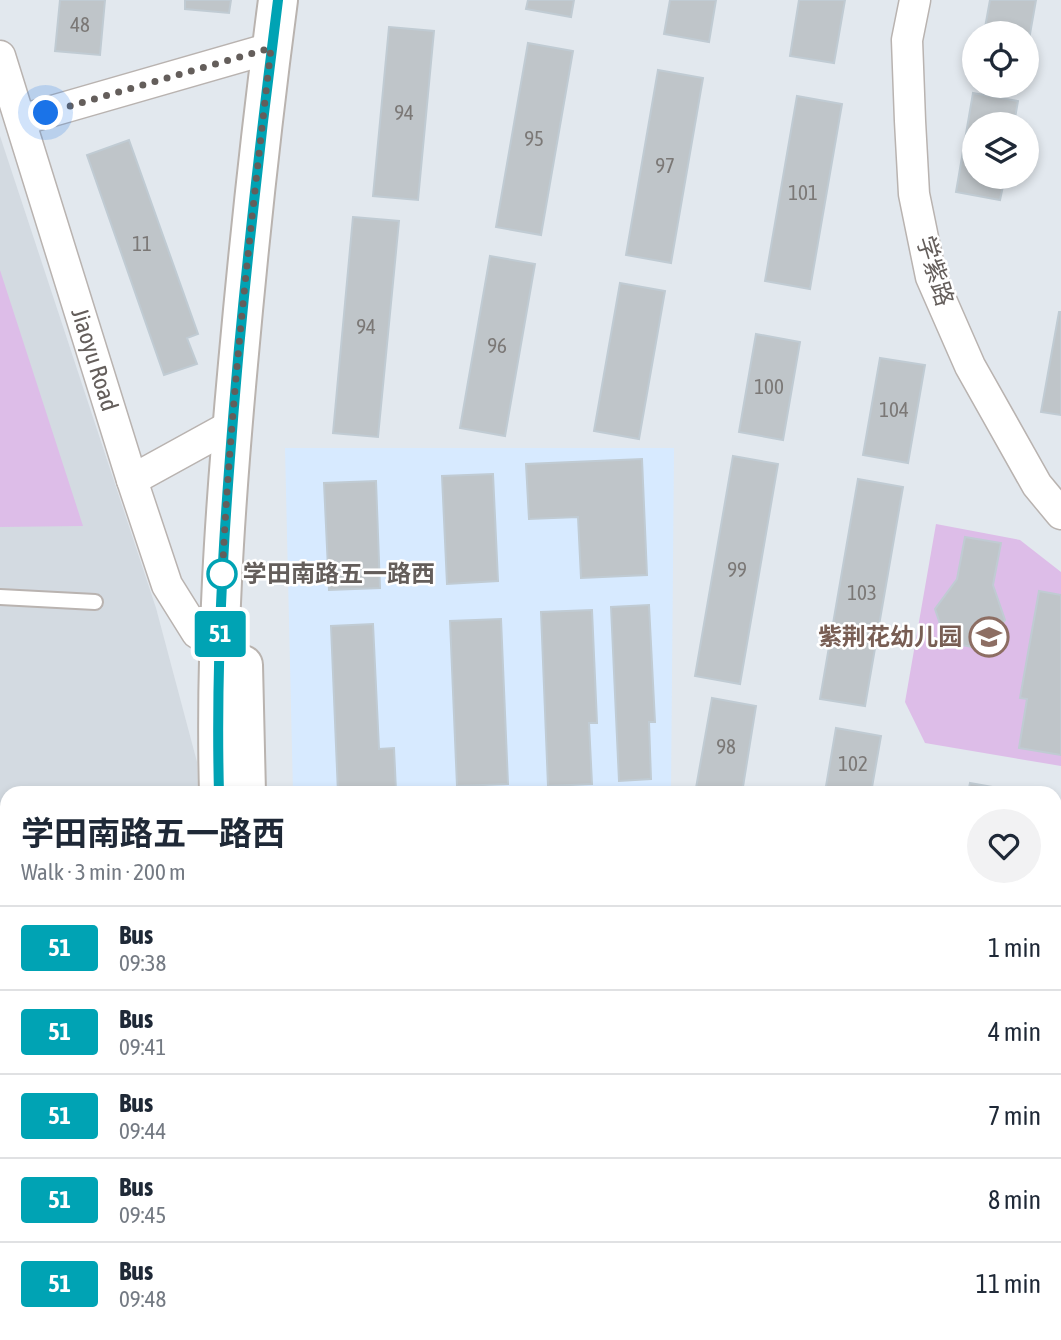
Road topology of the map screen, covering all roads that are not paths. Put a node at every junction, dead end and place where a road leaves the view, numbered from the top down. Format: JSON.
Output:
{"nodes":[{"id":1,"x":278,"y":0,"type":"edge"},
{"id":2,"x":915,"y":0,"type":"edge"},
{"id":3,"x":271,"y":48,"type":"junction"},
{"id":4,"x":0,"y":56,"type":"edge"},
{"id":5,"x":21,"y":120,"type":"junction"},
{"id":6,"x":232,"y":425,"type":"junction"},
{"id":7,"x":132,"y":480,"type":"junction"},
{"id":8,"x":1061,"y":514,"type":"edge"},
{"id":9,"x":0,"y":597,"type":"edge"},
{"id":10,"x":95,"y":602,"type":"dead end"},
{"id":11,"x":220,"y":647,"type":"junction"},
{"id":12,"x":219,"y":786,"type":"edge"},
{"id":13,"x":246,"y":786,"type":"edge"}],
"edges":[{"from":1,"to":3,"type":"street"},
{"from":2,"to":8,"type":"street","name":"学紫路"},
{"from":3,"to":5,"type":"street"},
{"from":3,"to":6,"type":"street"},
{"from":4,"to":5,"type":"street","name":"Jiaoyu Road"},
{"from":5,"to":7,"type":"street","name":"Jiaoyu Road"},
{"from":6,"to":7,"type":"street"},
{"from":6,"to":11,"type":"street"},
{"from":6,"to":13,"type":"street"},
{"from":7,"to":11,"type":"street","name":"Jiaoyu Road"},
{"from":9,"to":10,"type":"lane"},
{"from":11,"to":12,"type":"street"}]}
